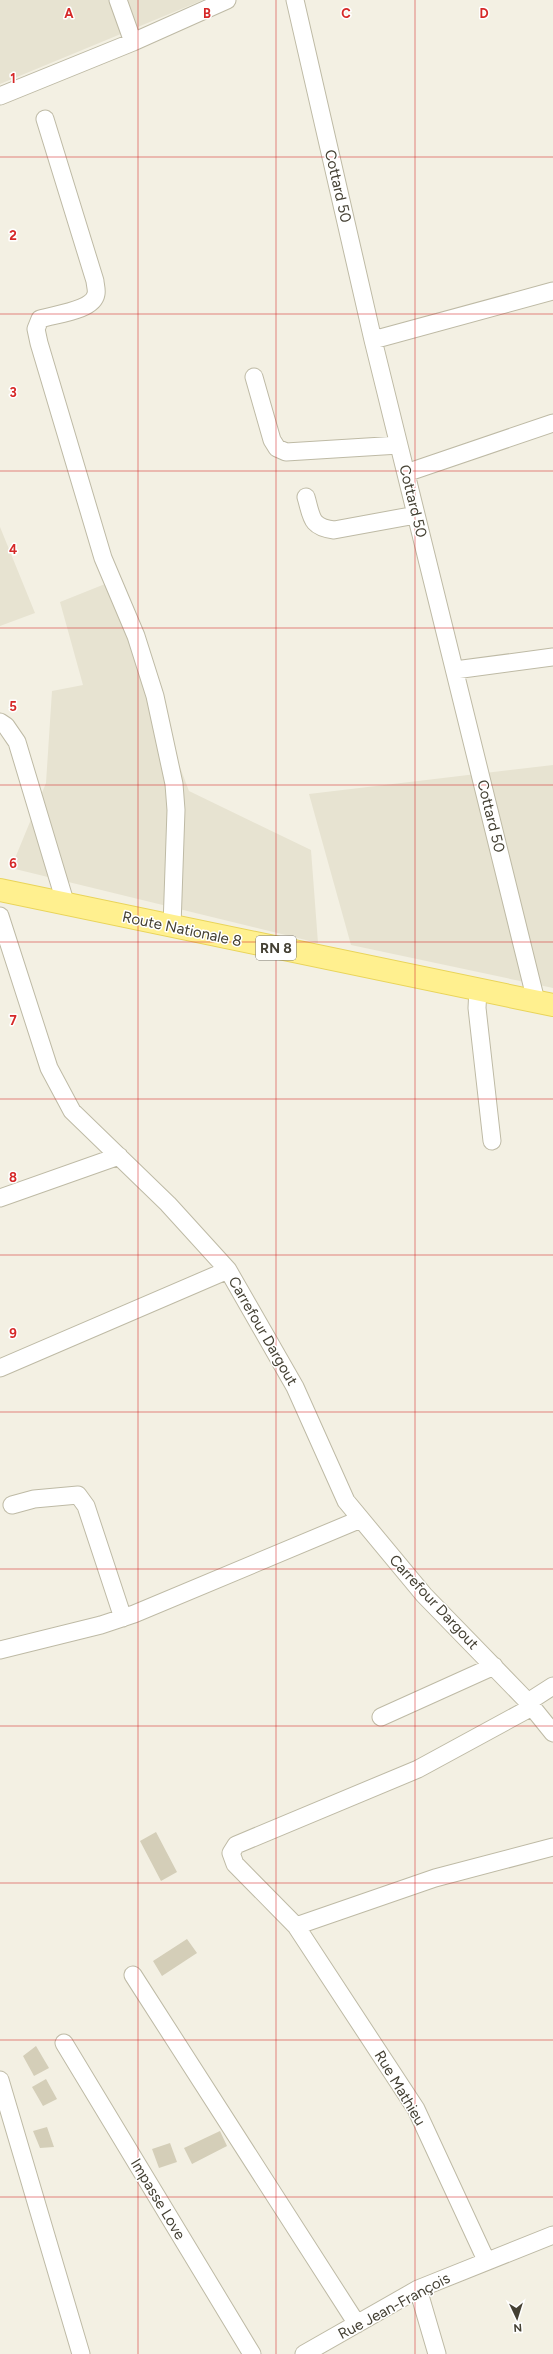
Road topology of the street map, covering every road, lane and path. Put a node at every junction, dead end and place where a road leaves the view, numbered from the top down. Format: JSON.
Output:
{"nodes":[{"id":1,"x":118,"y":0,"type":"edge"},
{"id":2,"x":227,"y":0,"type":"edge"},
{"id":3,"x":295,"y":0,"type":"edge"},
{"id":4,"x":133,"y":42,"type":"junction"},
{"id":5,"x":0,"y":96,"type":"edge"},
{"id":6,"x":46,"y":118,"type":"dead end"},
{"id":7,"x":553,"y":291,"type":"edge"},
{"id":8,"x":373,"y":340,"type":"junction"},
{"id":9,"x":254,"y":377,"type":"dead end"},
{"id":10,"x":553,"y":423,"type":"edge"},
{"id":11,"x":399,"y":445,"type":"junction"},
{"id":12,"x":406,"y":473,"type":"junction"},
{"id":13,"x":306,"y":497,"type":"dead end"},
{"id":14,"x":416,"y":515,"type":"junction"},
{"id":15,"x":553,"y":657,"type":"edge"},
{"id":16,"x":455,"y":670,"type":"junction"},
{"id":17,"x":0,"y":722,"type":"edge"},
{"id":18,"x":0,"y":890,"type":"edge"},
{"id":19,"x":66,"y":905,"type":"junction"},
{"id":20,"x":0,"y":916,"type":"edge"},
{"id":21,"x":172,"y":926,"type":"junction"},
{"id":22,"x":478,"y":989,"type":"junction"},
{"id":23,"x":544,"y":1003,"type":"edge"},
{"id":24,"x":492,"y":1141,"type":"dead end"},
{"id":25,"x":119,"y":1156,"type":"junction"},
{"id":26,"x":0,"y":1198,"type":"edge"},
{"id":27,"x":228,"y":1270,"type":"junction"},
{"id":28,"x":0,"y":1368,"type":"edge"},
{"id":29,"x":12,"y":1505,"type":"dead end"},
{"id":30,"x":361,"y":1519,"type":"junction"},
{"id":31,"x":123,"y":1618,"type":"junction"},
{"id":32,"x":0,"y":1650,"type":"edge"},
{"id":33,"x":494,"y":1666,"type":"junction"},
{"id":34,"x":553,"y":1686,"type":"edge"},
{"id":35,"x":530,"y":1704,"type":"junction"},
{"id":36,"x":381,"y":1717,"type":"dead end"},
{"id":37,"x":553,"y":1733,"type":"edge"},
{"id":38,"x":553,"y":1847,"type":"edge"},
{"id":39,"x":296,"y":1926,"type":"junction"},
{"id":40,"x":133,"y":1974,"type":"dead end"},
{"id":41,"x":64,"y":2043,"type":"dead end"},
{"id":42,"x":0,"y":2080,"type":"edge"},
{"id":43,"x":553,"y":2235,"type":"edge"},
{"id":44,"x":486,"y":2260,"type":"junction"},
{"id":45,"x":418,"y":2289,"type":"junction"},
{"id":46,"x":357,"y":2324,"type":"junction"},
{"id":47,"x":81,"y":2354,"type":"edge"},
{"id":48,"x":252,"y":2354,"type":"edge"},
{"id":49,"x":304,"y":2354,"type":"edge"},
{"id":50,"x":437,"y":2354,"type":"edge"}],
"edges":[{"from":1,"to":4,"type":"street"},
{"from":2,"to":4,"type":"street"},
{"from":3,"to":8,"type":"street","name":"Cottard 50"},
{"from":4,"to":5,"type":"street"},
{"from":6,"to":21,"type":"street"},
{"from":7,"to":8,"type":"street"},
{"from":8,"to":11,"type":"street","name":"Cottard 50"},
{"from":9,"to":11,"type":"street"},
{"from":10,"to":12,"type":"street"},
{"from":11,"to":12,"type":"street","name":"Cottard 50"},
{"from":12,"to":14,"type":"street","name":"Cottard 50"},
{"from":13,"to":14,"type":"street"},
{"from":14,"to":16,"type":"street","name":"Cottard 50"},
{"from":15,"to":16,"type":"street"},
{"from":16,"to":23,"type":"street","name":"Cottard 50"},
{"from":17,"to":19,"type":"street"},
{"from":18,"to":19,"type":"main road","name":"Route Nationale 8","number":"RN 8"},
{"from":19,"to":21,"type":"main road","name":"Route Nationale 8","number":"RN 8"},
{"from":20,"to":25,"type":"street","name":"Carrefour Dargout"},
{"from":21,"to":22,"type":"main road","name":"Route Nationale 8","number":"RN 8"},
{"from":22,"to":23,"type":"main road","name":"Route Nationale 8","number":"RN 8"},
{"from":22,"to":24,"type":"street"},
{"from":25,"to":26,"type":"street"},
{"from":25,"to":27,"type":"street","name":"Carrefour Dargout"},
{"from":27,"to":28,"type":"street"},
{"from":27,"to":30,"type":"street","name":"Carrefour Dargout"},
{"from":29,"to":31,"type":"street"},
{"from":30,"to":31,"type":"street"},
{"from":30,"to":33,"type":"street","name":"Carrefour Dargout"},
{"from":31,"to":32,"type":"street"},
{"from":33,"to":35,"type":"street","name":"Carrefour Dargout"},
{"from":33,"to":36,"type":"street"},
{"from":34,"to":35,"type":"street"},
{"from":35,"to":37,"type":"street","name":"Carrefour Dargout"},
{"from":35,"to":39,"type":"street","name":"Rue Mathieu"},
{"from":38,"to":39,"type":"street"},
{"from":39,"to":44,"type":"street","name":"Rue Mathieu"},
{"from":40,"to":46,"type":"street"},
{"from":41,"to":48,"type":"street","name":"Impasse Love"},
{"from":42,"to":47,"type":"street"},
{"from":43,"to":44,"type":"street","name":"Rue Jean-François"},
{"from":44,"to":45,"type":"street","name":"Rue Jean-François"},
{"from":45,"to":46,"type":"street","name":"Rue Jean-François"},
{"from":45,"to":50,"type":"street"},
{"from":46,"to":49,"type":"street","name":"Rue Jean-François"}]}
